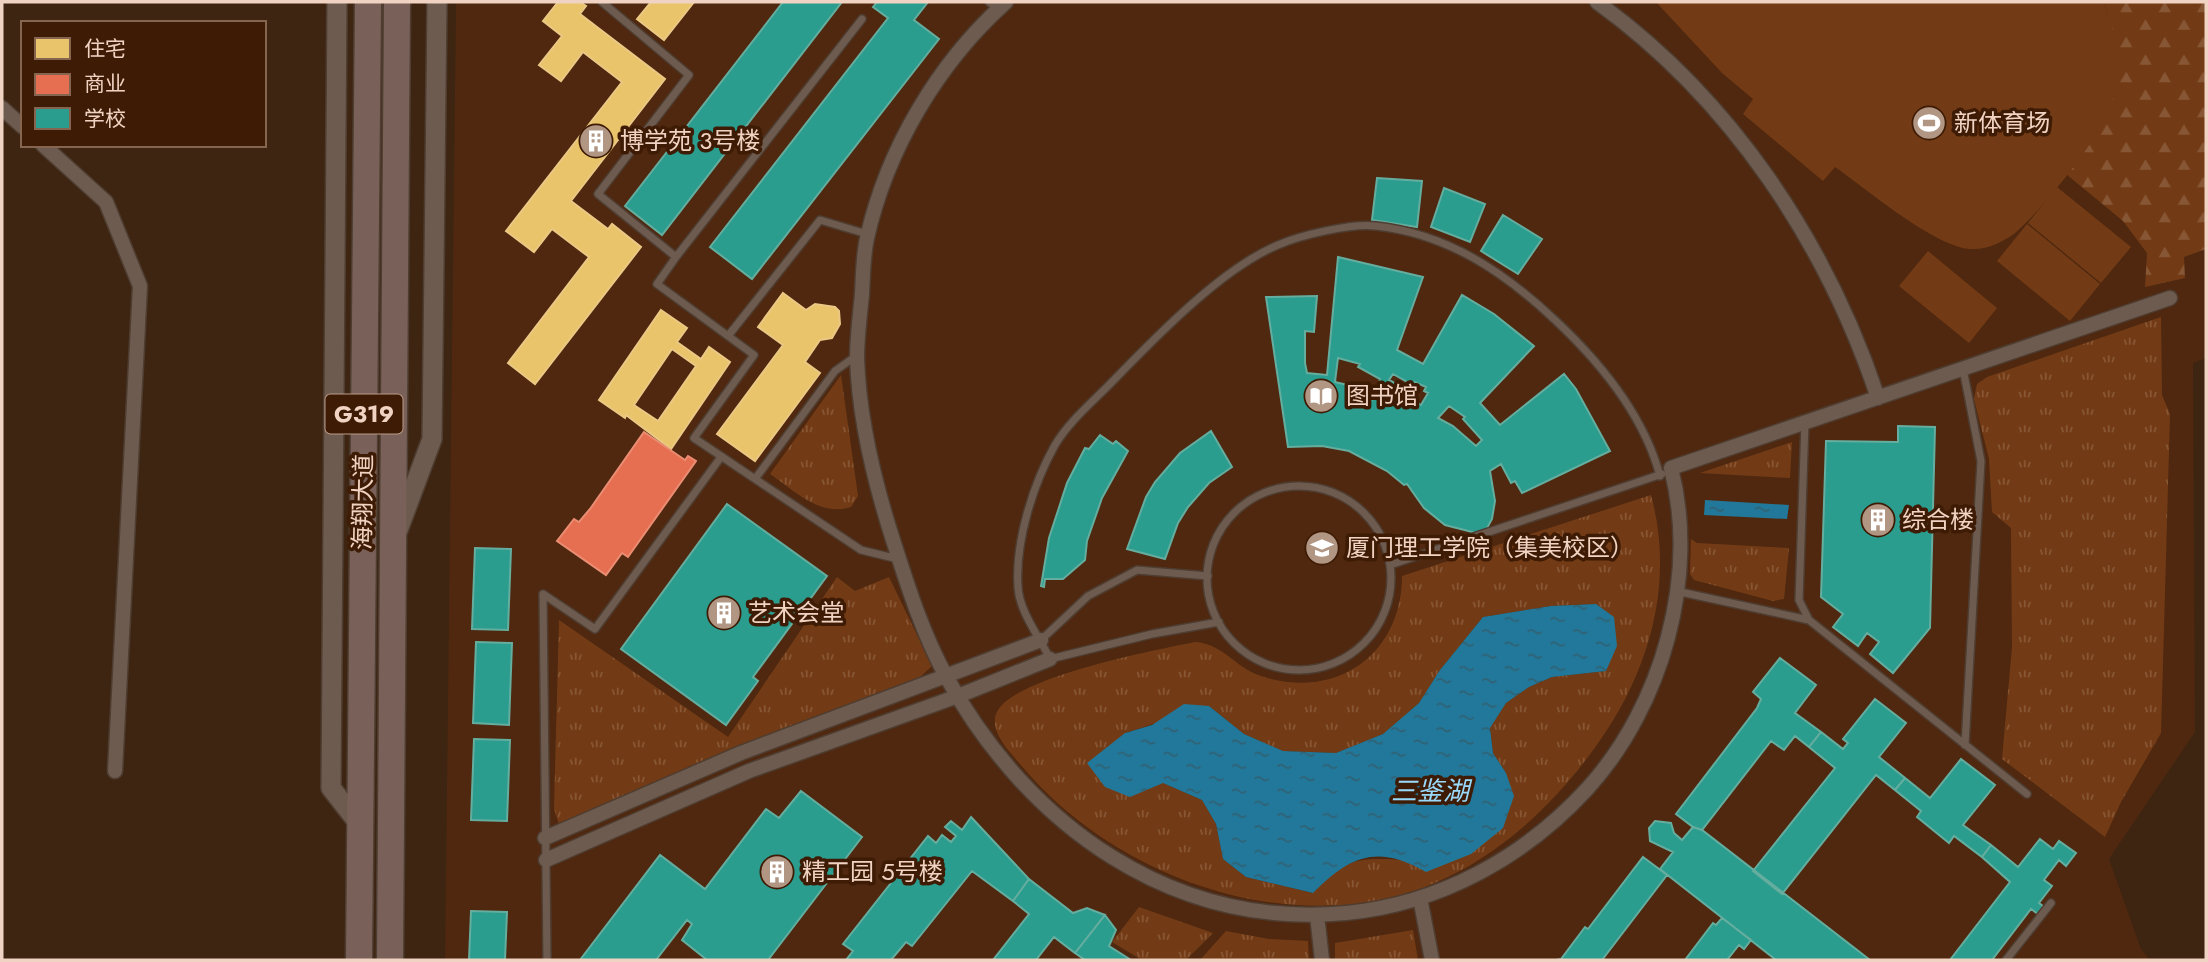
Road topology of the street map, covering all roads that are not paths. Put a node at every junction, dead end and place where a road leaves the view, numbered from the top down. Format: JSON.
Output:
{"nodes":[{"id":1,"x":337,"y":2,"type":"edge"},
{"id":2,"x":368,"y":2,"type":"edge"},
{"id":3,"x":397,"y":2,"type":"edge"},
{"id":4,"x":437,"y":2,"type":"edge"},
{"id":5,"x":602,"y":2,"type":"edge"},
{"id":6,"x":1597,"y":2,"type":"edge"},
{"id":7,"x":998,"y":4,"type":"edge"},
{"id":8,"x":862,"y":19,"type":"dead end"},
{"id":9,"x":2,"y":108,"type":"edge"},
{"id":10,"x":21,"y":125,"type":"edge"},
{"id":11,"x":45,"y":147,"type":"edge"},
{"id":12,"x":868,"y":235,"type":"junction"},
{"id":13,"x":676,"y":257,"type":"junction"},
{"id":14,"x":2170,"y":298,"type":"dead end"},
{"id":15,"x":728,"y":336,"type":"junction"},
{"id":16,"x":857,"y":356,"type":"junction"},
{"id":17,"x":1963,"y":369,"type":"junction"},
{"id":18,"x":1878,"y":398,"type":"junction"},
{"id":19,"x":1805,"y":422,"type":"junction"},
{"id":20,"x":721,"y":457,"type":"junction"},
{"id":21,"x":1666,"y":472,"type":"junction"},
{"id":22,"x":755,"y":479,"type":"junction"},
{"id":23,"x":393,"y":540,"type":"junction"},
{"id":24,"x":899,"y":559,"type":"junction"},
{"id":25,"x":1390,"y":565,"type":"junction"},
{"id":26,"x":1208,"y":576,"type":"junction"},
{"id":27,"x":1676,"y":591,"type":"junction"},
{"id":28,"x":1808,"y":620,"type":"junction"},
{"id":29,"x":1219,"y":622,"type":"junction"},
{"id":30,"x":1041,"y":640,"type":"junction"},
{"id":31,"x":1051,"y":659,"type":"junction"},
{"id":32,"x":946,"y":677,"type":"junction"},
{"id":33,"x":958,"y":696,"type":"junction"},
{"id":34,"x":1965,"y":745,"type":"junction"},
{"id":35,"x":115,"y":771,"type":"dead end"},
{"id":36,"x":2027,"y":794,"type":"dead end"},
{"id":37,"x":360,"y":825,"type":"junction"},
{"id":38,"x":545,"y":838,"type":"junction"},
{"id":39,"x":545,"y":860,"type":"junction"},
{"id":40,"x":1420,"y":898,"type":"junction"},
{"id":41,"x":2051,"y":903,"type":"dead end"},
{"id":42,"x":1317,"y":915,"type":"junction"},
{"id":43,"x":359,"y":960,"type":"edge"},
{"id":44,"x":390,"y":960,"type":"edge"},
{"id":45,"x":547,"y":960,"type":"edge"},
{"id":46,"x":1322,"y":960,"type":"edge"},
{"id":47,"x":1432,"y":960,"type":"edge"},
{"id":48,"x":2006,"y":960,"type":"edge"}],
"edges":[{"from":1,"to":37,"type":"street"},
{"from":2,"to":37,"type":"highway","name":"海翔大道","number":"G319"},
{"from":3,"to":23,"type":"highway","name":"海翔大道","number":"G319"},
{"from":4,"to":23,"type":"street"},
{"from":5,"to":13,"type":"lane"},
{"from":6,"to":18,"type":"street"},
{"from":7,"to":12,"type":"street"},
{"from":8,"to":13,"type":"lane"},
{"from":9,"to":10,"type":"street"},
{"from":11,"to":35,"type":"street"},
{"from":12,"to":15,"type":"lane"},
{"from":12,"to":16,"type":"street"},
{"from":13,"to":15,"type":"lane"},
{"from":14,"to":17,"type":"street"},
{"from":15,"to":20,"type":"lane"},
{"from":16,"to":22,"type":"lane"},
{"from":16,"to":24,"type":"street"},
{"from":17,"to":18,"type":"street"},
{"from":17,"to":34,"type":"lane"},
{"from":18,"to":19,"type":"street"},
{"from":19,"to":21,"type":"street"},
{"from":19,"to":28,"type":"lane"},
{"from":20,"to":22,"type":"lane"},
{"from":20,"to":38,"type":"lane"},
{"from":21,"to":25,"type":"lane"},
{"from":21,"to":27,"type":"street"},
{"from":21,"to":30,"type":"lane"},
{"from":22,"to":24,"type":"lane"},
{"from":23,"to":44,"type":"highway","name":"海翔大道","number":"G319"},
{"from":24,"to":32,"type":"street"},
{"from":25,"to":26,"type":"lane"},
{"from":25,"to":29,"type":"lane"},
{"from":26,"to":29,"type":"lane"},
{"from":26,"to":30,"type":"lane"},
{"from":27,"to":28,"type":"lane"},
{"from":27,"to":40,"type":"street"},
{"from":28,"to":34,"type":"lane"},
{"from":29,"to":31,"type":"lane"},
{"from":30,"to":31,"type":"lane"},
{"from":30,"to":32,"type":"street"},
{"from":31,"to":33,"type":"street"},
{"from":32,"to":33,"type":"street"},
{"from":32,"to":38,"type":"street"},
{"from":33,"to":39,"type":"street"},
{"from":33,"to":42,"type":"street"},
{"from":34,"to":36,"type":"lane"},
{"from":37,"to":43,"type":"highway","name":"海翔大道","number":"G319"},
{"from":38,"to":39,"type":"lane"},
{"from":39,"to":45,"type":"lane"},
{"from":40,"to":42,"type":"street"},
{"from":40,"to":47,"type":"street"},
{"from":41,"to":48,"type":"lane"},
{"from":42,"to":46,"type":"street"}]}
